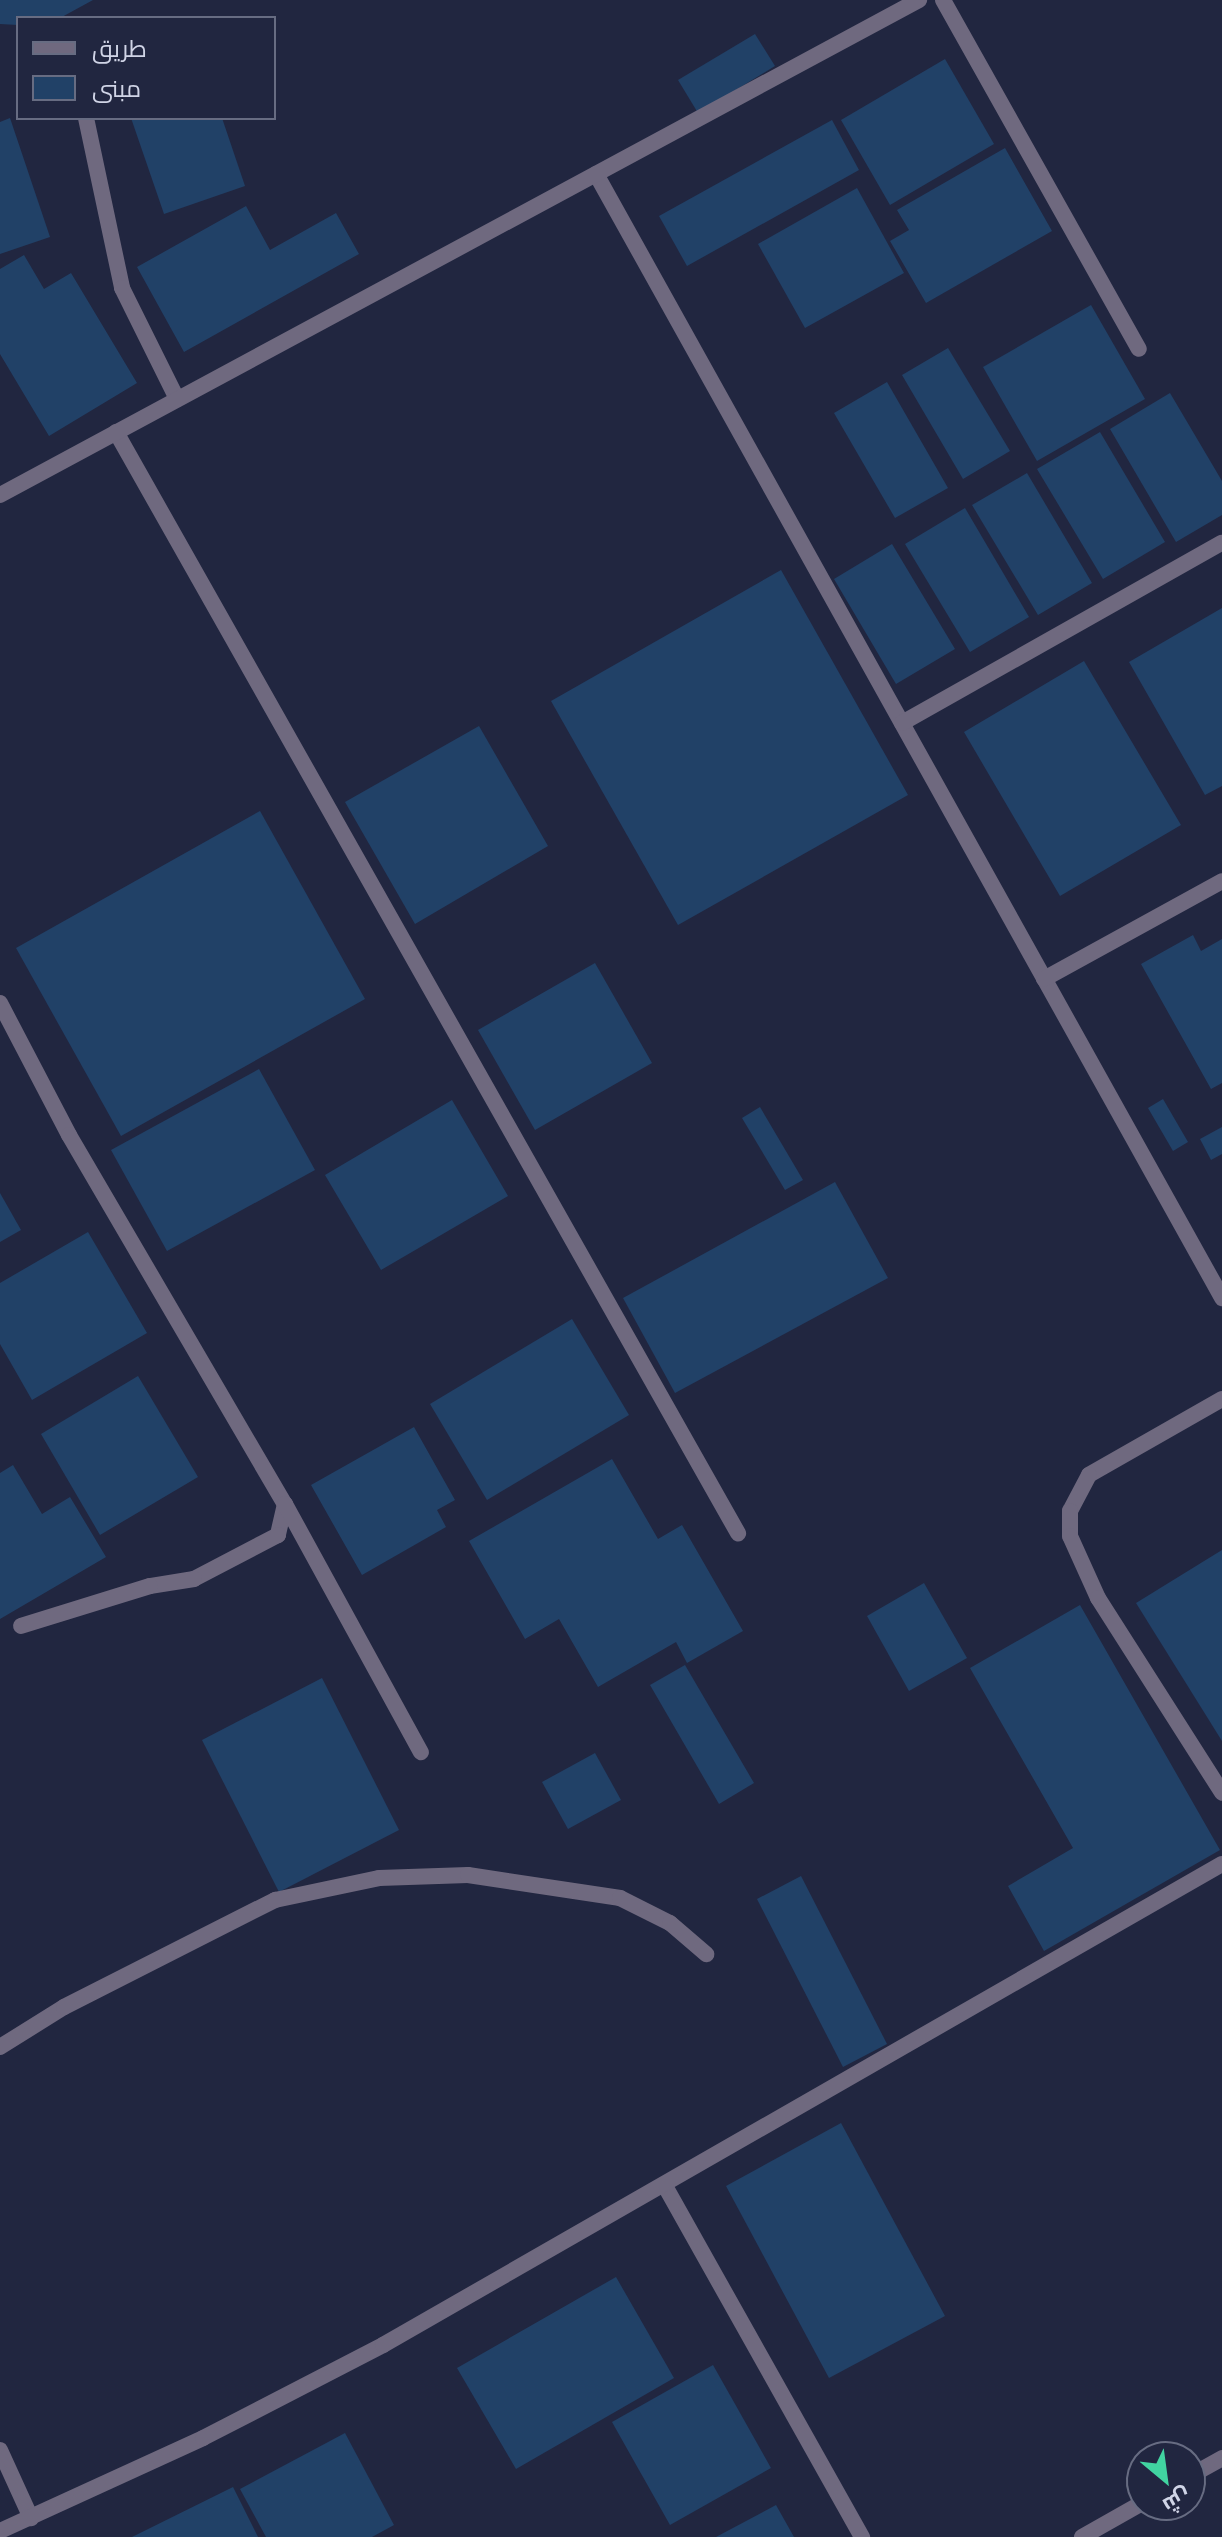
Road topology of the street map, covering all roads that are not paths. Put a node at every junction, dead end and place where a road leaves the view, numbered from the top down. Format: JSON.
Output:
{"nodes":[{"id":1,"x":919,"y":0,"type":"edge"},
{"id":2,"x":943,"y":0,"type":"edge"},
{"id":3,"x":86,"y":120,"type":"edge"},
{"id":4,"x":596,"y":174,"type":"junction"},
{"id":5,"x":1139,"y":349,"type":"dead end"},
{"id":6,"x":177,"y":399,"type":"junction"},
{"id":7,"x":116,"y":432,"type":"junction"},
{"id":8,"x":0,"y":495,"type":"edge"},
{"id":9,"x":1222,"y":543,"type":"edge"},
{"id":10,"x":902,"y":723,"type":"junction"},
{"id":11,"x":1222,"y":881,"type":"edge"},
{"id":12,"x":1044,"y":979,"type":"junction"},
{"id":13,"x":0,"y":1003,"type":"edge"},
{"id":14,"x":1222,"y":1298,"type":"edge"},
{"id":15,"x":1222,"y":1399,"type":"edge"},
{"id":16,"x":285,"y":1504,"type":"junction"},
{"id":17,"x":738,"y":1533,"type":"dead end"},
{"id":18,"x":21,"y":1626,"type":"dead end"},
{"id":19,"x":421,"y":1752,"type":"dead end"},
{"id":20,"x":1222,"y":1793,"type":"edge"},
{"id":21,"x":1222,"y":1864,"type":"edge"},
{"id":22,"x":706,"y":1954,"type":"dead end"},
{"id":23,"x":0,"y":2047,"type":"edge"},
{"id":24,"x":665,"y":2186,"type":"junction"},
{"id":25,"x":0,"y":2450,"type":"edge"},
{"id":26,"x":1126,"y":2512,"type":"edge"},
{"id":27,"x":31,"y":2518,"type":"junction"},
{"id":28,"x":0,"y":2531,"type":"edge"},
{"id":29,"x":862,"y":2537,"type":"edge"},
{"id":30,"x":1082,"y":2537,"type":"edge"}],
"edges":[{"from":1,"to":4,"type":"street"},
{"from":2,"to":5,"type":"street"},
{"from":3,"to":6,"type":"street"},
{"from":4,"to":6,"type":"street"},
{"from":4,"to":10,"type":"street"},
{"from":6,"to":7,"type":"street"},
{"from":7,"to":8,"type":"street"},
{"from":7,"to":17,"type":"street"},
{"from":9,"to":10,"type":"street"},
{"from":10,"to":12,"type":"street"},
{"from":11,"to":12,"type":"street"},
{"from":12,"to":14,"type":"street"},
{"from":13,"to":16,"type":"street"},
{"from":15,"to":20,"type":"street"},
{"from":16,"to":18,"type":"street"},
{"from":16,"to":19,"type":"street"},
{"from":21,"to":24,"type":"street"},
{"from":22,"to":23,"type":"street"},
{"from":24,"to":27,"type":"street"},
{"from":24,"to":29,"type":"street"},
{"from":25,"to":27,"type":"street"},
{"from":26,"to":30,"type":"street"},
{"from":27,"to":28,"type":"street"}]}
